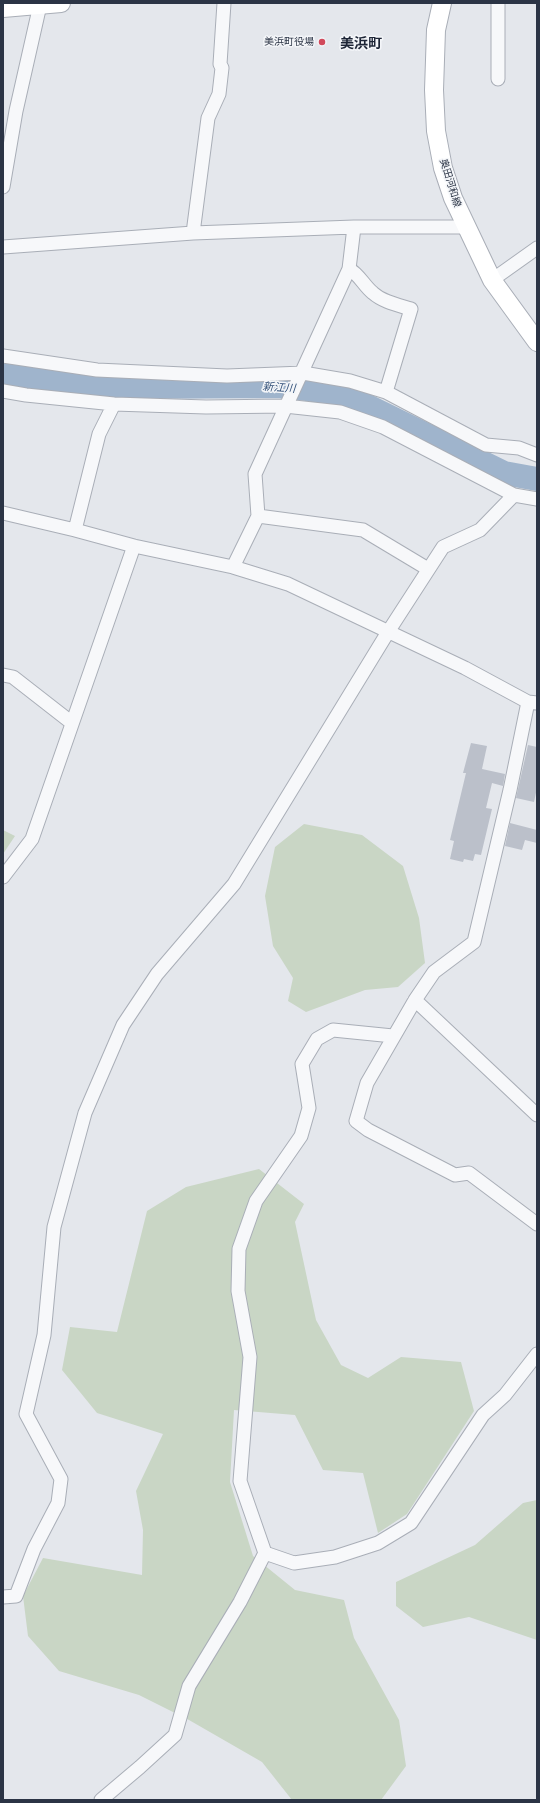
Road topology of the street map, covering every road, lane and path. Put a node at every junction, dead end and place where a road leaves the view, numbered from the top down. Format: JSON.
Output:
{"nodes":[{"id":1,"x":61,"y":3,"type":"edge"},
{"id":2,"x":224,"y":3,"type":"edge"},
{"id":3,"x":442,"y":3,"type":"edge"},
{"id":4,"x":498,"y":3,"type":"edge"},
{"id":5,"x":40,"y":5,"type":"junction"},
{"id":6,"x":3,"y":8,"type":"edge"},
{"id":7,"x":498,"y":79,"type":"dead end"},
{"id":8,"x":9,"y":111,"type":"edge"},
{"id":9,"x":3,"y":187,"type":"edge"},
{"id":10,"x":354,"y":227,"type":"junction"},
{"id":11,"x":465,"y":227,"type":"junction"},
{"id":12,"x":193,"y":233,"type":"junction"},
{"id":13,"x":3,"y":246,"type":"edge"},
{"id":14,"x":537,"y":248,"type":"edge"},
{"id":15,"x":349,"y":269,"type":"junction"},
{"id":16,"x":492,"y":280,"type":"junction"},
{"id":17,"x":537,"y":342,"type":"edge"},
{"id":18,"x":3,"y":356,"type":"edge"},
{"id":19,"x":303,"y":373,"type":"junction"},
{"id":20,"x":3,"y":391,"type":"edge"},
{"id":21,"x":386,"y":392,"type":"junction"},
{"id":22,"x":286,"y":402,"type":"junction"},
{"id":23,"x":114,"y":404,"type":"junction"},
{"id":24,"x":537,"y":455,"type":"edge"},
{"id":25,"x":514,"y":495,"type":"junction"},
{"id":26,"x":537,"y":499,"type":"edge"},
{"id":27,"x":3,"y":513,"type":"edge"},
{"id":28,"x":258,"y":516,"type":"junction"},
{"id":29,"x":75,"y":530,"type":"junction"},
{"id":30,"x":134,"y":546,"type":"junction"},
{"id":31,"x":233,"y":567,"type":"junction"},
{"id":32,"x":428,"y":569,"type":"junction"},
{"id":33,"x":388,"y":632,"type":"junction"},
{"id":34,"x":3,"y":675,"type":"edge"},
{"id":35,"x":533,"y":703,"type":"edge"},
{"id":36,"x":72,"y":723,"type":"junction"},
{"id":37,"x":3,"y":877,"type":"edge"},
{"id":38,"x":415,"y":1000,"type":"junction"},
{"id":39,"x":393,"y":1036,"type":"junction"},
{"id":40,"x":537,"y":1115,"type":"edge"},
{"id":41,"x":537,"y":1224,"type":"edge"},
{"id":42,"x":537,"y":1354,"type":"edge"},
{"id":43,"x":265,"y":1553,"type":"junction"},
{"id":44,"x":3,"y":1597,"type":"edge"},
{"id":45,"x":100,"y":1800,"type":"edge"}],
"edges":[{"from":1,"to":5,"type":"main road"},
{"from":2,"to":12,"type":"street"},
{"from":3,"to":11,"type":"main road","name":"奥田河和線"},
{"from":4,"to":7,"type":"street"},
{"from":5,"to":6,"type":"main road"},
{"from":5,"to":8,"type":"street"},
{"from":8,"to":9,"type":"street"},
{"from":10,"to":11,"type":"street"},
{"from":10,"to":12,"type":"street"},
{"from":10,"to":15,"type":"street"},
{"from":11,"to":16,"type":"main road","name":"奥田河和線"},
{"from":12,"to":13,"type":"street"},
{"from":14,"to":16,"type":"street"},
{"from":15,"to":19,"type":"street"},
{"from":15,"to":21,"type":"street"},
{"from":16,"to":17,"type":"main road","name":"奥田河和線"},
{"from":18,"to":19,"type":"street"},
{"from":19,"to":21,"type":"street"},
{"from":19,"to":22,"type":"street"},
{"from":20,"to":23,"type":"street"},
{"from":21,"to":24,"type":"street"},
{"from":22,"to":23,"type":"street"},
{"from":22,"to":25,"type":"street"},
{"from":22,"to":28,"type":"street"},
{"from":23,"to":29,"type":"street"},
{"from":25,"to":26,"type":"street"},
{"from":25,"to":32,"type":"street"},
{"from":27,"to":29,"type":"street"},
{"from":28,"to":31,"type":"street"},
{"from":28,"to":32,"type":"street"},
{"from":29,"to":30,"type":"street"},
{"from":30,"to":31,"type":"street"},
{"from":30,"to":36,"type":"street"},
{"from":31,"to":33,"type":"street"},
{"from":32,"to":33,"type":"street"},
{"from":33,"to":35,"type":"street"},
{"from":33,"to":44,"type":"street"},
{"from":34,"to":36,"type":"street"},
{"from":35,"to":38,"type":"street"},
{"from":36,"to":37,"type":"street"},
{"from":38,"to":39,"type":"street"},
{"from":38,"to":40,"type":"street"},
{"from":39,"to":41,"type":"street"},
{"from":39,"to":43,"type":"street"},
{"from":42,"to":43,"type":"street"},
{"from":43,"to":45,"type":"street"}]}
